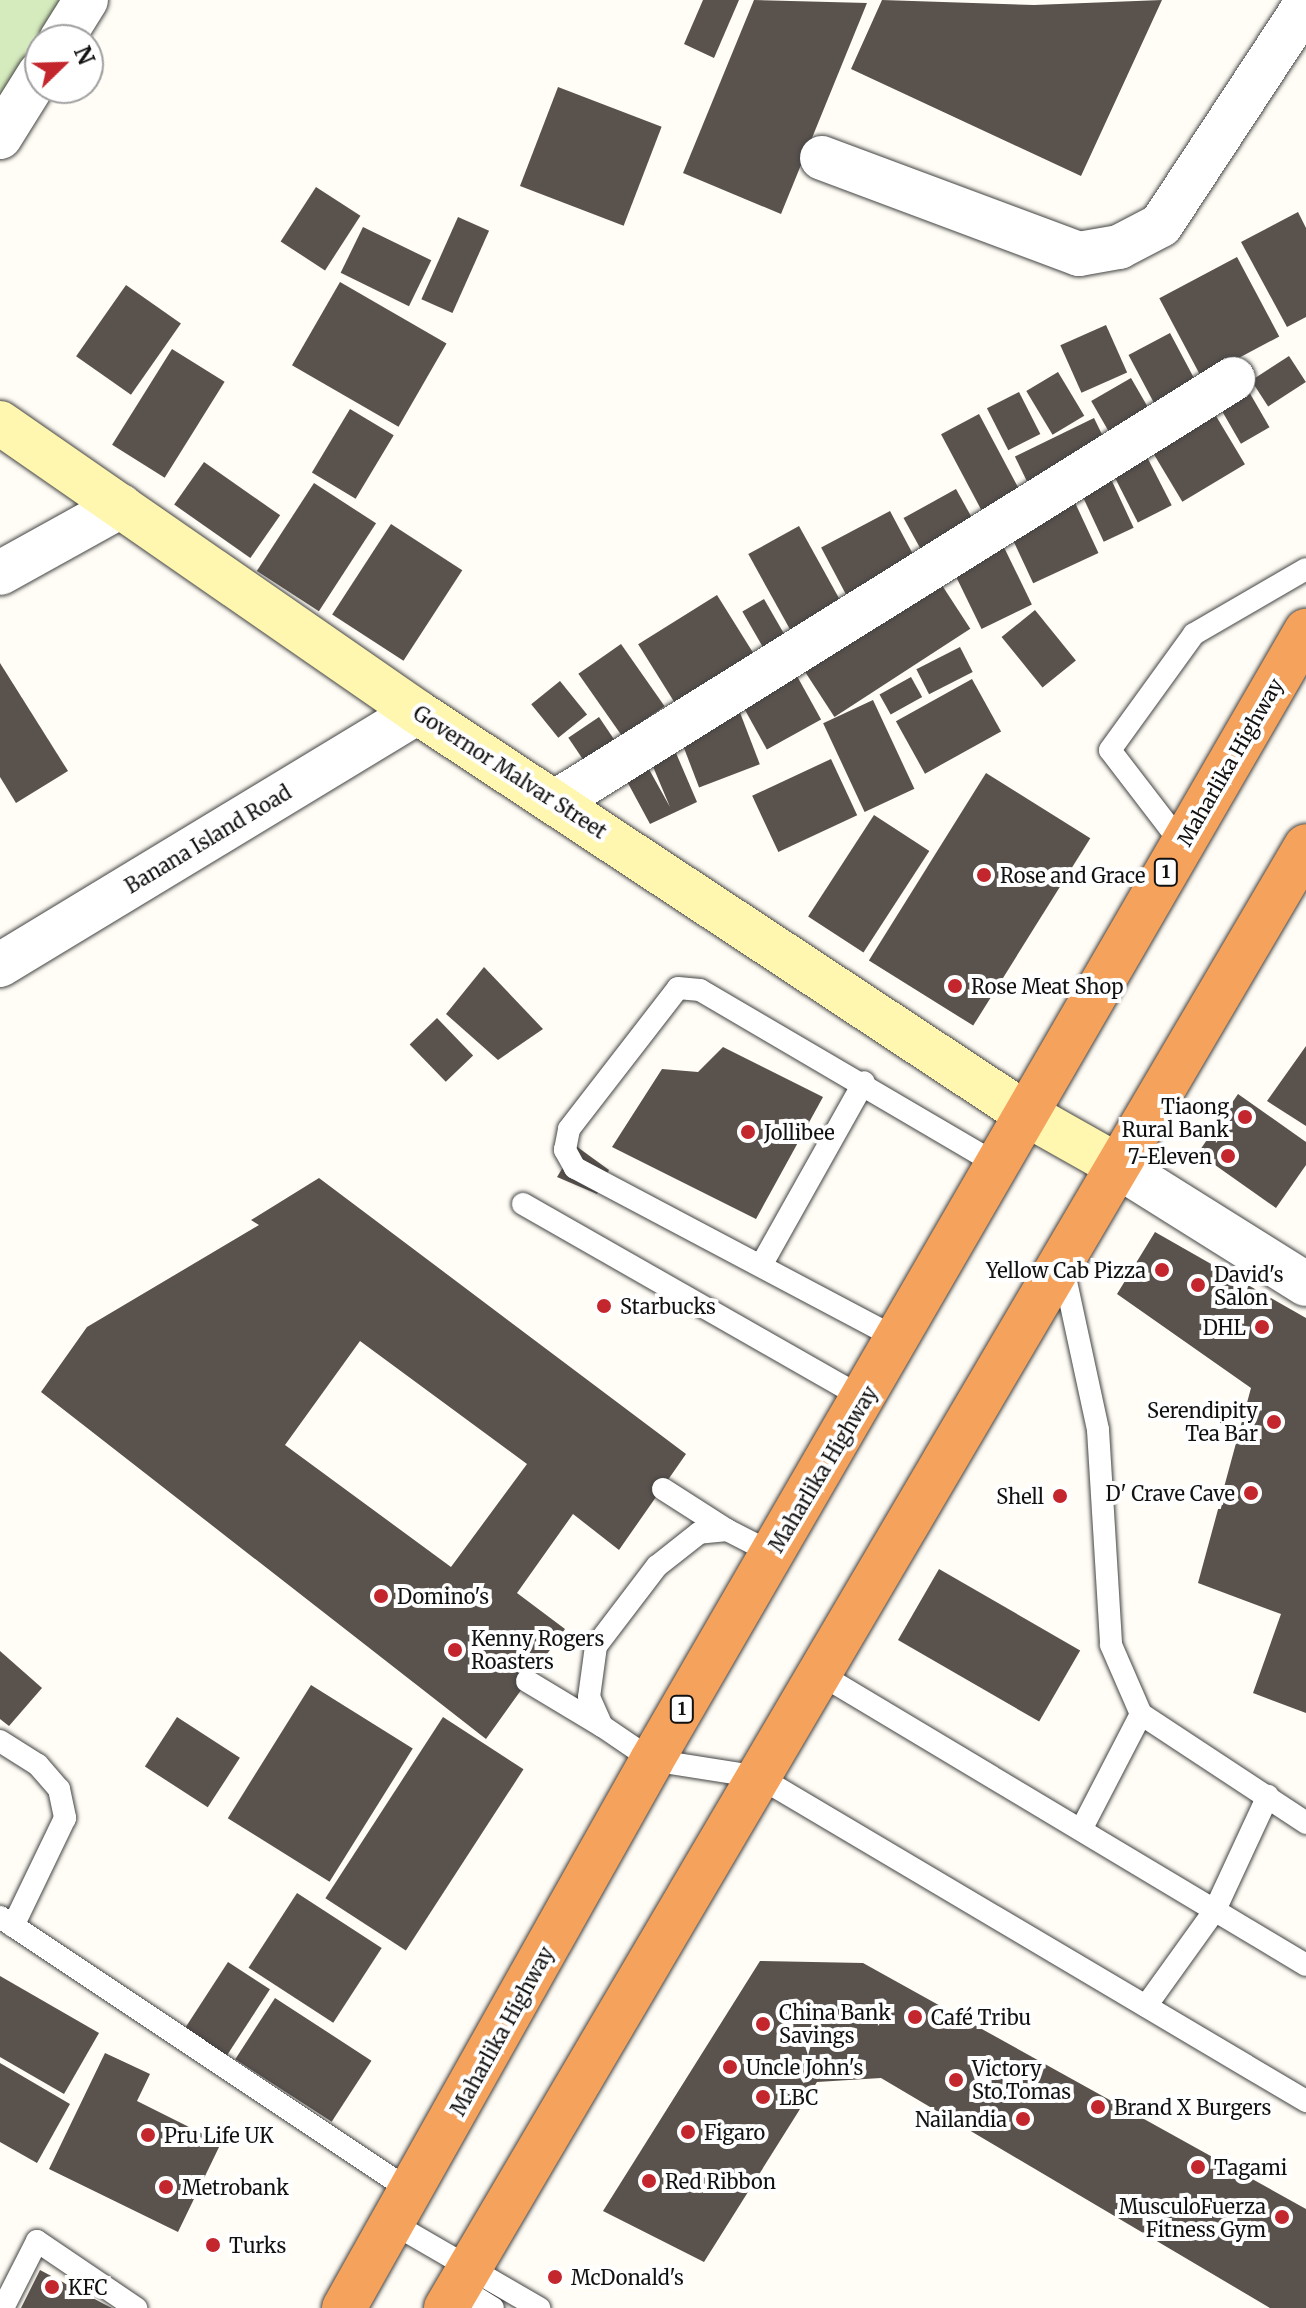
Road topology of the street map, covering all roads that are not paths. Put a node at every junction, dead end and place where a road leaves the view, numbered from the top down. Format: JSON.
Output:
{"nodes":[{"id":1,"x":86,"y":0,"type":"edge"},
{"id":2,"x":1306,"y":4,"type":"edge"},
{"id":3,"x":71,"y":24,"type":"edge"},
{"id":4,"x":24,"y":99,"type":"edge"},
{"id":5,"x":0,"y":137,"type":"edge"},
{"id":6,"x":822,"y":158,"type":"dead end"},
{"id":7,"x":1233,"y":379,"type":"dead end"},
{"id":8,"x":0,"y":423,"type":"edge"},
{"id":9,"x":121,"y":506,"type":"junction"},
{"id":10,"x":1306,"y":569,"type":"edge"},
{"id":11,"x":0,"y":573,"type":"edge"},
{"id":12,"x":1306,"y":631,"type":"edge"},
{"id":13,"x":417,"y":712,"type":"junction"},
{"id":14,"x":557,"y":801,"type":"junction"},
{"id":15,"x":1182,"y":844,"type":"junction"},
{"id":16,"x":1306,"y":846,"type":"edge"},
{"id":17,"x":1296,"y":891,"type":"edge"},
{"id":18,"x":0,"y":965,"type":"edge"},
{"id":19,"x":864,"y":1082,"type":"junction"},
{"id":20,"x":1026,"y":1114,"type":"junction"},
{"id":21,"x":996,"y":1164,"type":"junction"},
{"id":22,"x":1116,"y":1165,"type":"junction"},
{"id":23,"x":523,"y":1204,"type":"dead end"},
{"id":24,"x":763,"y":1262,"type":"junction"},
{"id":25,"x":1062,"y":1263,"type":"junction"},
{"id":26,"x":1306,"y":1284,"type":"edge"},
{"id":27,"x":900,"y":1340,"type":"junction"},
{"id":28,"x":865,"y":1399,"type":"junction"},
{"id":29,"x":663,"y":1489,"type":"dead end"},
{"id":30,"x":727,"y":1530,"type":"junction"},
{"id":31,"x":772,"y":1553,"type":"junction"},
{"id":32,"x":820,"y":1674,"type":"junction"},
{"id":33,"x":527,"y":1681,"type":"dead end"},
{"id":34,"x":1141,"y":1714,"type":"junction"},
{"id":35,"x":602,"y":1726,"type":"junction"},
{"id":36,"x":0,"y":1741,"type":"edge"},
{"id":37,"x":652,"y":1760,"type":"junction"},
{"id":38,"x":759,"y":1777,"type":"junction"},
{"id":39,"x":1268,"y":1796,"type":"junction"},
{"id":40,"x":1306,"y":1823,"type":"edge"},
{"id":41,"x":1083,"y":1826,"type":"junction"},
{"id":42,"x":1215,"y":1910,"type":"junction"},
{"id":43,"x":7,"y":1921,"type":"edge"},
{"id":44,"x":1306,"y":1965,"type":"edge"},
{"id":45,"x":1146,"y":2006,"type":"junction"},
{"id":46,"x":1306,"y":2101,"type":"edge"},
{"id":47,"x":403,"y":2208,"type":"junction"},
{"id":48,"x":467,"y":2293,"type":"edge"},
{"id":49,"x":3,"y":2308,"type":"edge"},
{"id":50,"x":136,"y":2308,"type":"edge"},
{"id":51,"x":344,"y":2308,"type":"edge"},
{"id":52,"x":539,"y":2308,"type":"edge"}],
"edges":[{"from":1,"to":3,"type":"street"},
{"from":2,"to":6,"type":"street"},
{"from":4,"to":5,"type":"street"},
{"from":7,"to":14,"type":"street"},
{"from":8,"to":9,"type":"street","name":"Governor Malvar Street"},
{"from":9,"to":11,"type":"street"},
{"from":9,"to":13,"type":"street","name":"Governor Malvar Street"},
{"from":10,"to":15,"type":"lane"},
{"from":12,"to":15,"type":"highway","name":"Maharlika Highway","number":"1"},
{"from":13,"to":14,"type":"street","name":"Governor Malvar Street"},
{"from":13,"to":18,"type":"street","name":"Banana Island Road"},
{"from":14,"to":20,"type":"street","name":"Governor Malvar Street"},
{"from":15,"to":20,"type":"highway","name":"Maharlika Highway","number":"1"},
{"from":16,"to":17,"type":"highway"},
{"from":17,"to":22,"type":"highway"},
{"from":19,"to":21,"type":"lane"},
{"from":19,"to":24,"type":"lane"},
{"from":19,"to":24,"type":"lane"},
{"from":20,"to":21,"type":"highway","name":"Maharlika Highway","number":"1"},
{"from":20,"to":22,"type":"street","name":"Governor Malvar Street"},
{"from":21,"to":27,"type":"highway","name":"Maharlika Highway","number":"1"},
{"from":22,"to":25,"type":"highway"},
{"from":22,"to":26,"type":"street"},
{"from":23,"to":28,"type":"lane"},
{"from":24,"to":27,"type":"lane"},
{"from":25,"to":32,"type":"highway"},
{"from":25,"to":34,"type":"lane"},
{"from":27,"to":28,"type":"highway","name":"Maharlika Highway","number":"1"},
{"from":28,"to":31,"type":"highway","name":"Maharlika Highway","number":"1"},
{"from":29,"to":30,"type":"lane"},
{"from":30,"to":31,"type":"lane"},
{"from":30,"to":35,"type":"lane"},
{"from":31,"to":37,"type":"highway","name":"Maharlika Highway","number":"1"},
{"from":32,"to":38,"type":"highway"},
{"from":32,"to":41,"type":"lane"},
{"from":33,"to":35,"type":"lane"},
{"from":34,"to":39,"type":"lane"},
{"from":34,"to":41,"type":"lane"},
{"from":35,"to":37,"type":"lane"},
{"from":36,"to":43,"type":"lane"},
{"from":37,"to":38,"type":"lane"},
{"from":37,"to":47,"type":"highway","name":"Maharlika Highway","number":"1"},
{"from":38,"to":45,"type":"lane"},
{"from":38,"to":48,"type":"highway"},
{"from":39,"to":40,"type":"lane"},
{"from":39,"to":42,"type":"lane"},
{"from":41,"to":42,"type":"lane"},
{"from":42,"to":44,"type":"lane"},
{"from":42,"to":45,"type":"lane"},
{"from":43,"to":47,"type":"lane"},
{"from":45,"to":46,"type":"lane"},
{"from":47,"to":48,"type":"lane"},
{"from":47,"to":51,"type":"highway","name":"Maharlika Highway","number":"1"},
{"from":48,"to":52,"type":"lane"},
{"from":49,"to":50,"type":"lane"}]}
